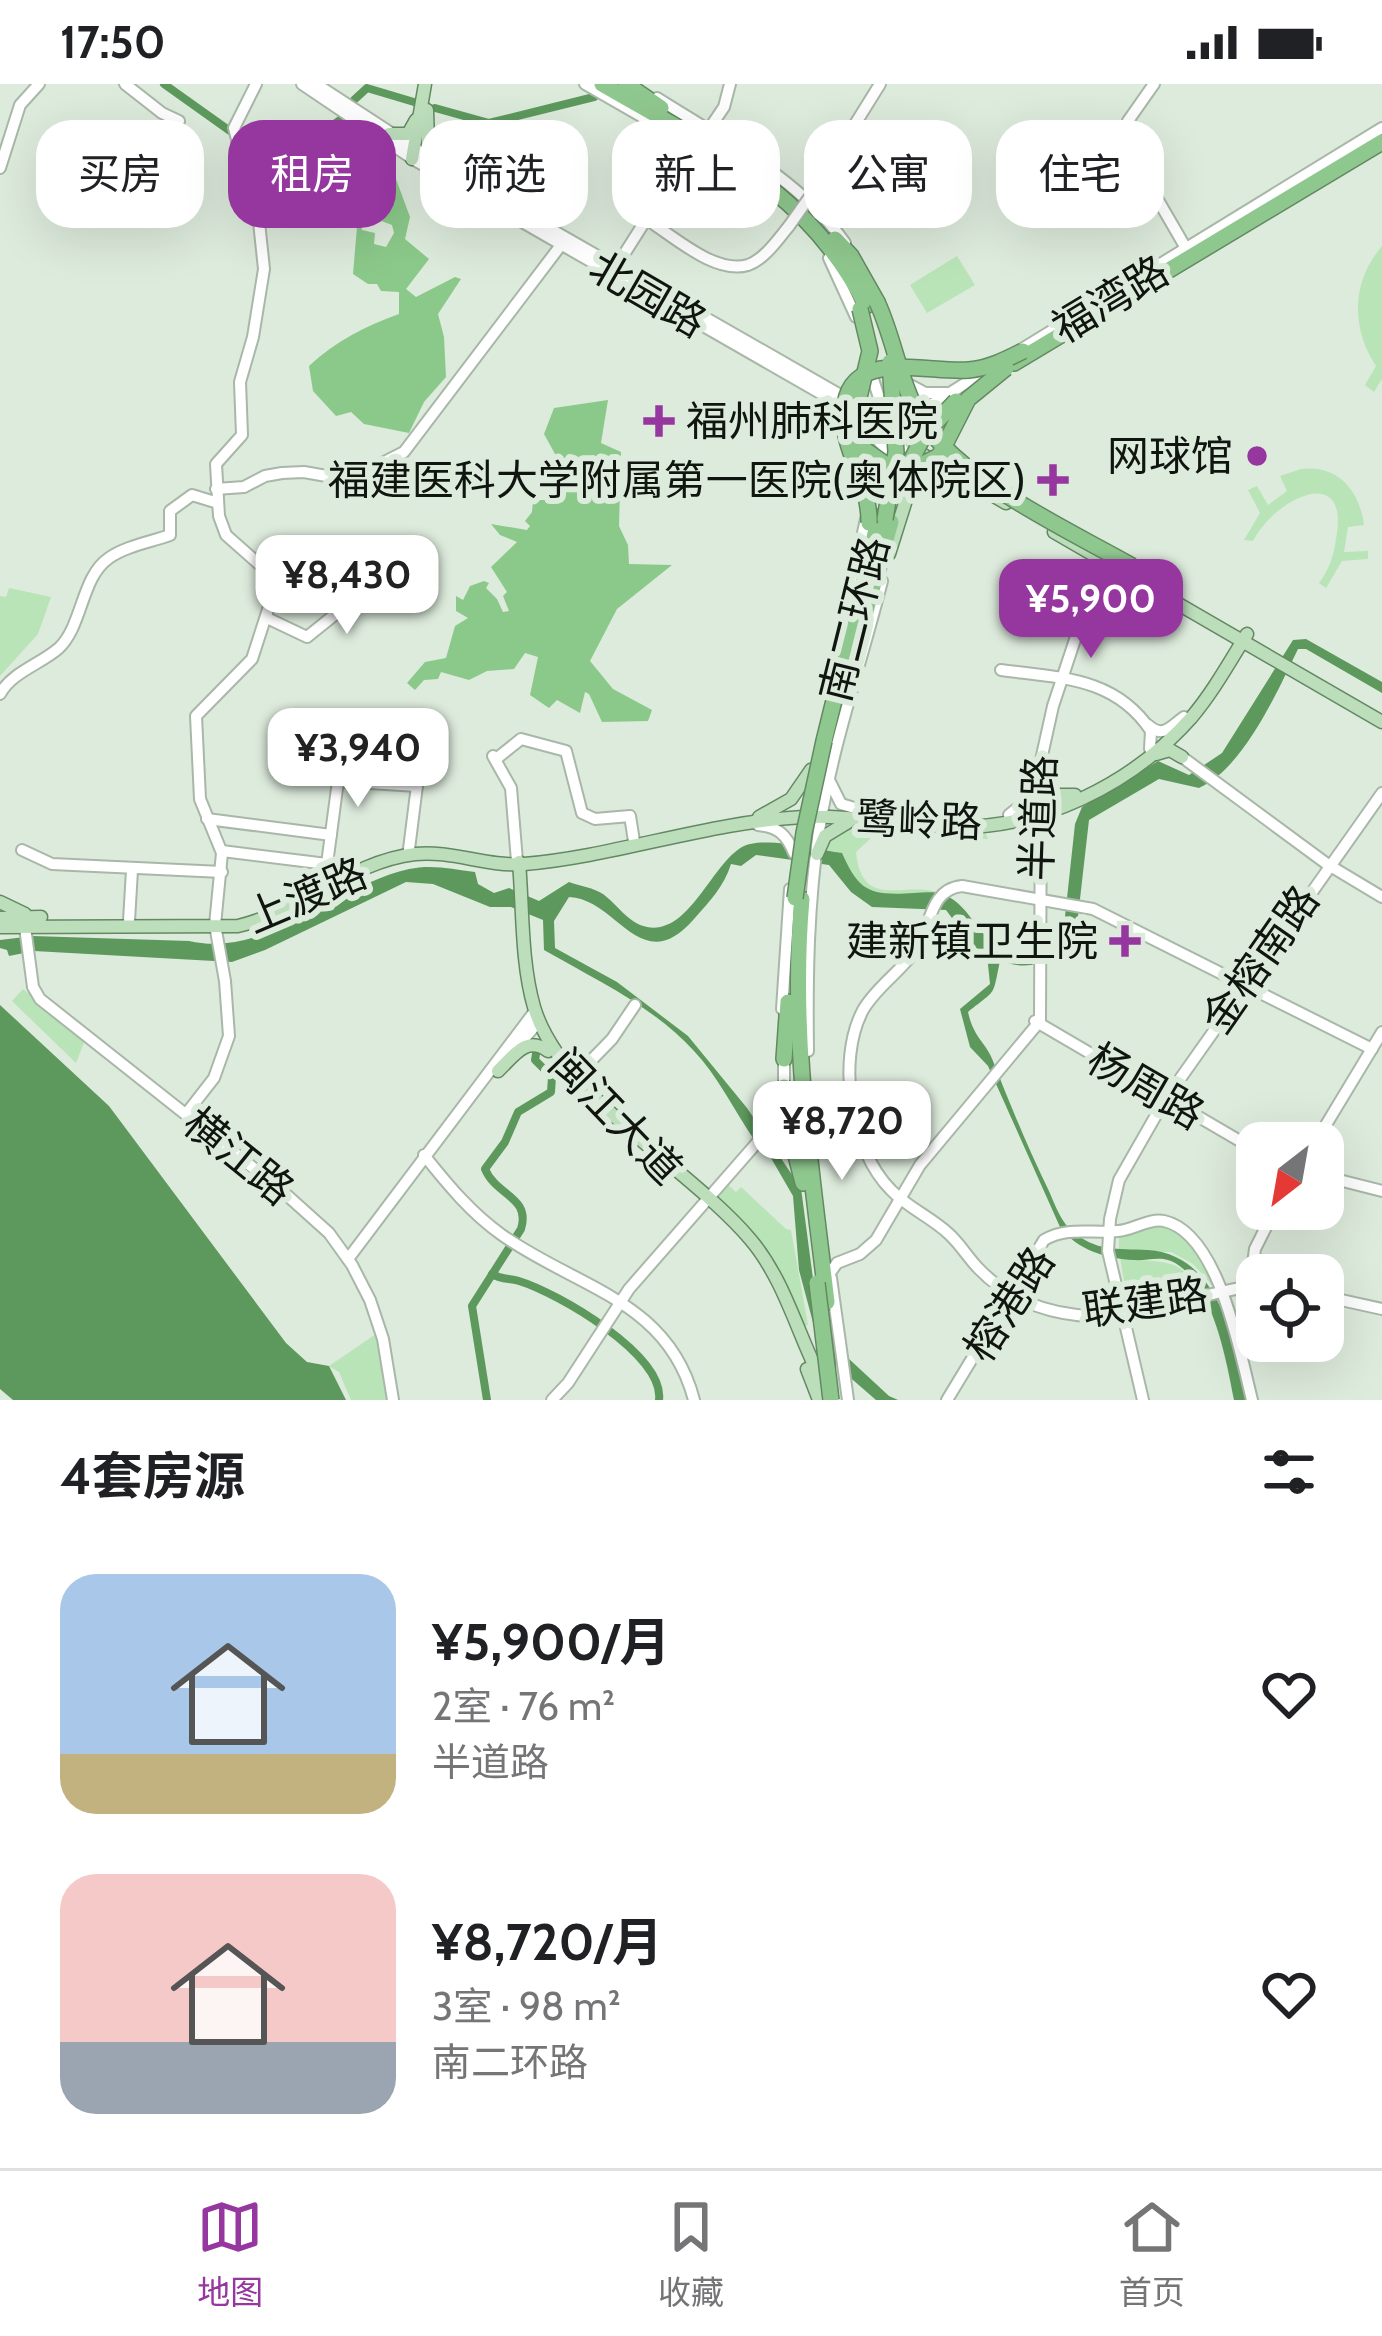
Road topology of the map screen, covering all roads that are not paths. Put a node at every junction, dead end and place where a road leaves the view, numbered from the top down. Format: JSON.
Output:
{"nodes":[{"id":1,"x":40,"y":84,"type":"edge"},
{"id":2,"x":124,"y":84,"type":"edge"},
{"id":3,"x":256,"y":84,"type":"edge"},
{"id":4,"x":302,"y":84,"type":"edge"},
{"id":5,"x":316,"y":84,"type":"edge"},
{"id":6,"x":617,"y":84,"type":"edge"},
{"id":7,"x":630,"y":84,"type":"edge"},
{"id":8,"x":730,"y":84,"type":"edge"},
{"id":9,"x":880,"y":84,"type":"edge"},
{"id":10,"x":1154,"y":84,"type":"edge"},
{"id":11,"x":592,"y":85,"type":"edge"},
{"id":12,"x":426,"y":97,"type":"edge"},
{"id":13,"x":177,"y":120,"type":"edge"},
{"id":14,"x":368,"y":120,"type":"edge"},
{"id":15,"x":648,"y":120,"type":"edge"},
{"id":16,"x":671,"y":120,"type":"junction"},
{"id":17,"x":688,"y":120,"type":"edge"},
{"id":18,"x":715,"y":120,"type":"edge"},
{"id":19,"x":396,"y":134,"type":"edge"},
{"id":20,"x":396,"y":140,"type":"edge"},
{"id":21,"x":1382,"y":141,"type":"edge"},
{"id":22,"x":415,"y":156,"type":"junction"},
{"id":23,"x":420,"y":158,"type":"edge"},
{"id":24,"x":0,"y":169,"type":"edge"},
{"id":25,"x":780,"y":177,"type":"edge"},
{"id":26,"x":780,"y":194,"type":"edge"},
{"id":27,"x":780,"y":204,"type":"edge"},
{"id":28,"x":548,"y":228,"type":"edge"},
{"id":29,"x":640,"y":228,"type":"edge"},
{"id":30,"x":660,"y":228,"type":"edge"},
{"id":31,"x":561,"y":245,"type":"junction"},
{"id":32,"x":1187,"y":250,"type":"junction"},
{"id":33,"x":616,"y":267,"type":"junction"},
{"id":34,"x":872,"y":308,"type":"junction"},
{"id":35,"x":867,"y":353,"type":"junction"},
{"id":36,"x":1024,"y":354,"type":"junction"},
{"id":37,"x":1006,"y":368,"type":"junction"},
{"id":38,"x":900,"y":374,"type":"junction"},
{"id":39,"x":864,"y":381,"type":"junction"},
{"id":40,"x":826,"y":386,"type":"junction"},
{"id":41,"x":949,"y":393,"type":"junction"},
{"id":42,"x":973,"y":398,"type":"junction"},
{"id":43,"x":878,"y":417,"type":"junction"},
{"id":44,"x":912,"y":425,"type":"junction"},
{"id":45,"x":884,"y":447,"type":"junction"},
{"id":46,"x":986,"y":483,"type":"junction"},
{"id":47,"x":217,"y":496,"type":"junction"},
{"id":48,"x":881,"y":520,"type":"junction"},
{"id":49,"x":889,"y":554,"type":"junction"},
{"id":50,"x":1101,"y":558,"type":"junction"},
{"id":51,"x":1130,"y":568,"type":"junction"},
{"id":52,"x":429,"y":572,"type":"dead end"},
{"id":53,"x":267,"y":618,"type":"junction"},
{"id":54,"x":1242,"y":635,"type":"junction"},
{"id":55,"x":843,"y":649,"type":"junction"},
{"id":56,"x":845,"y":670,"type":"junction"},
{"id":57,"x":1001,"y":670,"type":"dead end"},
{"id":58,"x":1060,"y":678,"type":"junction"},
{"id":59,"x":0,"y":694,"type":"edge"},
{"id":60,"x":826,"y":701,"type":"junction"},
{"id":61,"x":1382,"y":720,"type":"edge"},
{"id":62,"x":1146,"y":723,"type":"junction"},
{"id":63,"x":1181,"y":723,"type":"junction"},
{"id":64,"x":422,"y":746,"type":"dead end"},
{"id":65,"x":1148,"y":754,"type":"junction"},
{"id":66,"x":1183,"y":757,"type":"junction"},
{"id":67,"x":811,"y":770,"type":"junction"},
{"id":68,"x":830,"y":778,"type":"junction"},
{"id":69,"x":1037,"y":780,"type":"junction"},
{"id":70,"x":417,"y":786,"type":"junction"},
{"id":71,"x":1382,"y":789,"type":"edge"},
{"id":72,"x":1075,"y":795,"type":"junction"},
{"id":73,"x":1063,"y":806,"type":"junction"},
{"id":74,"x":1037,"y":811,"type":"junction"},
{"id":75,"x":801,"y":814,"type":"junction"},
{"id":76,"x":822,"y":814,"type":"junction"},
{"id":77,"x":866,"y":816,"type":"junction"},
{"id":78,"x":208,"y":819,"type":"junction"},
{"id":79,"x":1004,"y":819,"type":"junction"},
{"id":80,"x":754,"y":820,"type":"junction"},
{"id":81,"x":331,"y":836,"type":"junction"},
{"id":82,"x":1038,"y":837,"type":"junction"},
{"id":83,"x":634,"y":841,"type":"junction"},
{"id":84,"x":409,"y":849,"type":"junction"},
{"id":85,"x":22,"y":850,"type":"dead end"},
{"id":86,"x":222,"y":851,"type":"junction"},
{"id":87,"x":817,"y":853,"type":"junction"},
{"id":88,"x":794,"y":858,"type":"junction"},
{"id":89,"x":516,"y":863,"type":"junction"},
{"id":90,"x":327,"y":864,"type":"junction"},
{"id":91,"x":1329,"y":865,"type":"junction"},
{"id":92,"x":132,"y":870,"type":"junction"},
{"id":93,"x":222,"y":872,"type":"junction"},
{"id":94,"x":334,"y":878,"type":"junction"},
{"id":95,"x":1382,"y":897,"type":"edge"},
{"id":96,"x":1038,"y":898,"type":"junction"},
{"id":97,"x":1,"y":912,"type":"edge"},
{"id":98,"x":129,"y":921,"type":"junction"},
{"id":99,"x":30,"y":925,"type":"junction"},
{"id":100,"x":215,"y":930,"type":"junction"},
{"id":101,"x":794,"y":981,"type":"junction"},
{"id":102,"x":1243,"y":985,"type":"junction"},
{"id":103,"x":635,"y":1005,"type":"dead end"},
{"id":104,"x":1038,"y":1015,"type":"junction"},
{"id":105,"x":535,"y":1019,"type":"junction"},
{"id":106,"x":1382,"y":1032,"type":"edge"},
{"id":107,"x":1372,"y":1049,"type":"junction"},
{"id":108,"x":548,"y":1051,"type":"junction"},
{"id":109,"x":784,"y":1058,"type":"junction"},
{"id":110,"x":498,"y":1071,"type":"junction"},
{"id":111,"x":808,"y":1072,"type":"junction"},
{"id":112,"x":577,"y":1075,"type":"junction"},
{"id":113,"x":784,"y":1087,"type":"junction"},
{"id":114,"x":1166,"y":1096,"type":"junction"},
{"id":115,"x":186,"y":1114,"type":"junction"},
{"id":116,"x":1328,"y":1122,"type":"edge"},
{"id":117,"x":1236,"y":1136,"type":"edge"},
{"id":118,"x":813,"y":1138,"type":"junction"},
{"id":119,"x":427,"y":1158,"type":"junction"},
{"id":120,"x":1344,"y":1183,"type":"edge"},
{"id":121,"x":1382,"y":1193,"type":"edge"},
{"id":122,"x":810,"y":1195,"type":"junction"},
{"id":123,"x":898,"y":1197,"type":"junction"},
{"id":124,"x":706,"y":1202,"type":"junction"},
{"id":125,"x":1109,"y":1232,"type":"junction"},
{"id":126,"x":828,"y":1246,"type":"junction"},
{"id":127,"x":350,"y":1262,"type":"junction"},
{"id":128,"x":823,"y":1274,"type":"junction"},
{"id":129,"x":1236,"y":1289,"type":"edge"},
{"id":130,"x":1219,"y":1292,"type":"junction"},
{"id":131,"x":1010,"y":1294,"type":"junction"},
{"id":132,"x":620,"y":1301,"type":"junction"},
{"id":133,"x":1344,"y":1301,"type":"edge"},
{"id":134,"x":1124,"y":1310,"type":"junction"},
{"id":135,"x":1382,"y":1310,"type":"edge"},
{"id":136,"x":830,"y":1399,"type":"edge"},
{"id":137,"x":393,"y":1400,"type":"edge"},
{"id":138,"x":552,"y":1400,"type":"edge"},
{"id":139,"x":694,"y":1400,"type":"edge"},
{"id":140,"x":848,"y":1400,"type":"edge"},
{"id":141,"x":946,"y":1400,"type":"edge"},
{"id":142,"x":1146,"y":1400,"type":"edge"},
{"id":143,"x":1252,"y":1400,"type":"edge"}],
"edges":[{"from":1,"to":24,"type":"street"},
{"from":2,"to":13,"type":"street"},
{"from":3,"to":47,"type":"street"},
{"from":4,"to":22,"type":"street","name":"北园路"},
{"from":5,"to":14,"type":"street","name":"北园路"},
{"from":6,"to":16,"type":"highway"},
{"from":7,"to":16,"type":"highway"},
{"from":7,"to":17,"type":"street"},
{"from":8,"to":18,"type":"street"},
{"from":9,"to":30,"type":"street","bridge":true},
{"from":10,"to":32,"type":"street"},
{"from":11,"to":15,"type":"street"},
{"from":11,"to":16,"type":"highway"},
{"from":12,"to":19,"type":"main road"},
{"from":12,"to":22,"type":"main road"},
{"from":20,"to":22,"type":"street","name":"北园路"},
{"from":21,"to":32,"type":"street"},
{"from":21,"to":36,"type":"highway","name":"福湾路"},
{"from":21,"to":36,"type":"highway","name":"福湾路"},
{"from":21,"to":42,"type":"street"},
{"from":22,"to":23,"type":"street","name":"北园路"},
{"from":22,"to":31,"type":"street","name":"北园路"},
{"from":25,"to":38,"type":"street"},
{"from":26,"to":34,"type":"highway"},
{"from":27,"to":35,"type":"street"},
{"from":28,"to":33,"type":"street","name":"北园路"},
{"from":29,"to":33,"type":"street"},
{"from":31,"to":43,"type":"street","name":"北园路"},
{"from":31,"to":47,"type":"street"},
{"from":32,"to":41,"type":"street"},
{"from":33,"to":40,"type":"street","name":"北园路"},
{"from":34,"to":36,"type":"highway","bridge":true},
{"from":34,"to":39,"type":"highway","bridge":true},
{"from":34,"to":48,"type":"highway","name":"南二环路","bridge":true},
{"from":34,"to":51,"type":"highway","bridge":true},
{"from":35,"to":40,"type":"street"},
{"from":35,"to":43,"type":"street"},
{"from":36,"to":37,"type":"highway","bridge":true},
{"from":36,"to":48,"type":"highway","bridge":true},
{"from":37,"to":39,"type":"highway","bridge":true},
{"from":37,"to":48,"type":"highway","bridge":true},
{"from":38,"to":41,"type":"street"},
{"from":38,"to":44,"type":"street"},
{"from":39,"to":51,"type":"highway","bridge":true},
{"from":40,"to":43,"type":"street","name":"北园路"},
{"from":41,"to":44,"type":"street"},
{"from":42,"to":44,"type":"street"},
{"from":42,"to":46,"type":"main road"},
{"from":43,"to":44,"type":"street"},
{"from":43,"to":45,"type":"street"},
{"from":44,"to":45,"type":"street"},
{"from":44,"to":46,"type":"main road"},
{"from":44,"to":49,"type":"street"},
{"from":45,"to":60,"type":"street"},
{"from":46,"to":49,"type":"main road"},
{"from":46,"to":50,"type":"main road"},
{"from":46,"to":51,"type":"main road"},
{"from":47,"to":53,"type":"street"},
{"from":47,"to":59,"type":"street"},
{"from":48,"to":55,"type":"highway"},
{"from":48,"to":56,"type":"highway","name":"南二环路"},
{"from":49,"to":68,"type":"street"},
{"from":50,"to":51,"type":"main road"},
{"from":50,"to":58,"type":"street","name":"半道路"},
{"from":51,"to":54,"type":"main road"},
{"from":52,"to":53,"type":"street"},
{"from":53,"to":78,"type":"street"},
{"from":54,"to":61,"type":"main road"},
{"from":54,"to":63,"type":"main road","name":"鹭岭路"},
{"from":55,"to":56,"type":"highway"},
{"from":55,"to":60,"type":"highway"},
{"from":56,"to":101,"type":"highway","name":"南二环路","bridge":true},
{"from":57,"to":58,"type":"street"},
{"from":58,"to":62,"type":"street"},
{"from":58,"to":69,"type":"street","name":"半道路"},
{"from":60,"to":67,"type":"street"},
{"from":62,"to":63,"type":"street"},
{"from":62,"to":65,"type":"street"},
{"from":63,"to":65,"type":"main road","name":"鹭岭路"},
{"from":63,"to":66,"type":"main road"},
{"from":64,"to":70,"type":"street"},
{"from":65,"to":66,"type":"main road"},
{"from":65,"to":72,"type":"main road","name":"鹭岭路"},
{"from":65,"to":73,"type":"main road","name":"鹭岭路"},
{"from":66,"to":91,"type":"street"},
{"from":67,"to":75,"type":"street"},
{"from":67,"to":80,"type":"main road"},
{"from":68,"to":76,"type":"street"},
{"from":68,"to":77,"type":"street"},
{"from":69,"to":72,"type":"main road"},
{"from":69,"to":74,"type":"street","name":"半道路"},
{"from":69,"to":79,"type":"street"},
{"from":70,"to":81,"type":"street"},
{"from":70,"to":84,"type":"street"},
{"from":71,"to":91,"type":"street","name":"金榕南路"},
{"from":72,"to":74,"type":"main road","name":"鹭岭路"},
{"from":73,"to":74,"type":"main road","name":"鹭岭路"},
{"from":73,"to":82,"type":"street"},
{"from":74,"to":79,"type":"main road","name":"鹭岭路"},
{"from":74,"to":82,"type":"street","name":"半道路"},
{"from":75,"to":76,"type":"main road","name":"鹭岭路"},
{"from":75,"to":80,"type":"main road","name":"鹭岭路"},
{"from":75,"to":88,"type":"street"},
{"from":76,"to":77,"type":"main road","name":"鹭岭路"},
{"from":76,"to":87,"type":"street"},
{"from":77,"to":79,"type":"main road","name":"鹭岭路"},
{"from":77,"to":87,"type":"main road"},
{"from":78,"to":81,"type":"street"},
{"from":78,"to":86,"type":"street"},
{"from":79,"to":82,"type":"street"},
{"from":80,"to":83,"type":"main road","name":"鹭岭路"},
{"from":80,"to":88,"type":"street"},
{"from":80,"to":89,"type":"main road","name":"鹭岭路"},
{"from":81,"to":90,"type":"street"},
{"from":82,"to":96,"type":"street","name":"半道路"},
{"from":83,"to":89,"type":"main road","name":"鹭岭路"},
{"from":83,"to":89,"type":"street"},
{"from":84,"to":89,"type":"main road","name":"上渡路"},
{"from":84,"to":94,"type":"main road","name":"上渡路"},
{"from":85,"to":92,"type":"street"},
{"from":86,"to":90,"type":"street"},
{"from":86,"to":93,"type":"street"},
{"from":87,"to":111,"type":"street"},
{"from":88,"to":109,"type":"street"},
{"from":89,"to":100,"type":"main road","name":"上渡路"},
{"from":89,"to":105,"type":"main road","name":"闽江大道"},
{"from":90,"to":94,"type":"street"},
{"from":91,"to":95,"type":"street"},
{"from":91,"to":102,"type":"street","name":"金榕南路"},
{"from":92,"to":93,"type":"street"},
{"from":92,"to":98,"type":"street"},
{"from":93,"to":100,"type":"street"},
{"from":94,"to":100,"type":"main road","name":"上渡路"},
{"from":96,"to":102,"type":"street"},
{"from":96,"to":104,"type":"street","name":"半道路"},
{"from":96,"to":123,"type":"street","name":"联建路"},
{"from":97,"to":99,"type":"main road"},
{"from":97,"to":99,"type":"street"},
{"from":98,"to":99,"type":"main road","name":"上渡路"},
{"from":98,"to":100,"type":"main road","name":"上渡路"},
{"from":99,"to":100,"type":"main road","name":"上渡路"},
{"from":99,"to":115,"type":"street","name":"横江路"},
{"from":100,"to":115,"type":"street"},
{"from":101,"to":109,"type":"highway"},
{"from":101,"to":111,"type":"highway"},
{"from":101,"to":122,"type":"highway","name":"南二环路"},
{"from":102,"to":107,"type":"street"},
{"from":102,"to":114,"type":"street","name":"金榕南路"},
{"from":103,"to":112,"type":"street"},
{"from":104,"to":114,"type":"street","name":"杨周路"},
{"from":104,"to":123,"type":"street"},
{"from":105,"to":108,"type":"main road","name":"闽江大道"},
{"from":105,"to":110,"type":"street"},
{"from":105,"to":112,"type":"main road","name":"闽江大道"},
{"from":105,"to":119,"type":"street"},
{"from":106,"to":107,"type":"street"},
{"from":107,"to":116,"type":"street"},
{"from":108,"to":110,"type":"main road"},
{"from":108,"to":124,"type":"main road","name":"闽江大道"},
{"from":109,"to":113,"type":"street"},
{"from":110,"to":119,"type":"street"},
{"from":111,"to":118,"type":"street"},
{"from":112,"to":124,"type":"main road","name":"闽江大道"},
{"from":113,"to":122,"type":"highway"},
{"from":113,"to":124,"type":"street"},
{"from":114,"to":117,"type":"street","name":"杨周路"},
{"from":114,"to":125,"type":"street","name":"金榕南路"},
{"from":115,"to":127,"type":"street","name":"横江路"},
{"from":118,"to":122,"type":"highway"},
{"from":118,"to":126,"type":"street"},
{"from":119,"to":127,"type":"street"},
{"from":119,"to":132,"type":"street"},
{"from":120,"to":121,"type":"street"},
{"from":122,"to":128,"type":"highway","name":"南二环路"},
{"from":123,"to":126,"type":"street"},
{"from":123,"to":128,"type":"street"},
{"from":123,"to":131,"type":"street","name":"联建路"},
{"from":124,"to":132,"type":"street"},
{"from":124,"to":136,"type":"main road","name":"闽江大道"},
{"from":125,"to":130,"type":"street","name":"榕港路"},
{"from":125,"to":131,"type":"street","name":"榕港路"},
{"from":125,"to":134,"type":"street","name":"金榕南路"},
{"from":126,"to":128,"type":"street"},
{"from":127,"to":137,"type":"street","name":"横江路"},
{"from":128,"to":136,"type":"highway","name":"南二环路","bridge":true},
{"from":128,"to":140,"type":"street"},
{"from":129,"to":130,"type":"street","name":"联建路"},
{"from":130,"to":134,"type":"street","name":"联建路"},
{"from":130,"to":143,"type":"street","name":"榕港路"},
{"from":131,"to":134,"type":"street","name":"联建路"},
{"from":131,"to":141,"type":"street","name":"榕港路"},
{"from":132,"to":138,"type":"street"},
{"from":132,"to":139,"type":"street"},
{"from":133,"to":135,"type":"street"},
{"from":134,"to":142,"type":"street","name":"金榕南路"}]}
